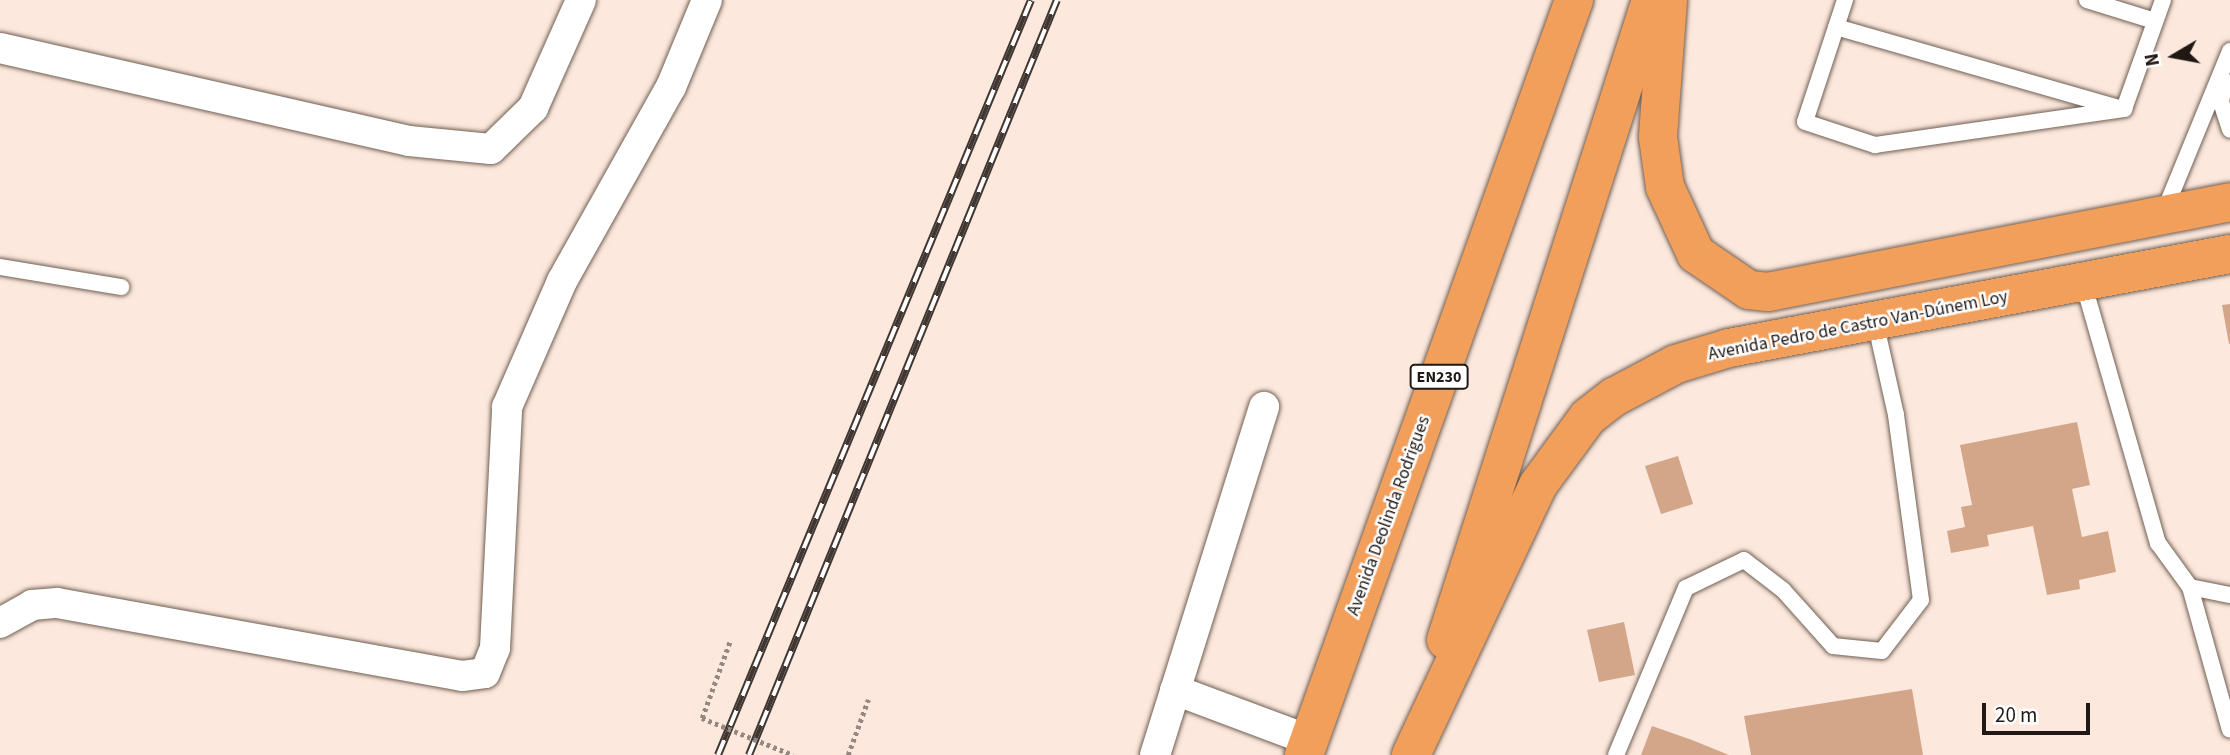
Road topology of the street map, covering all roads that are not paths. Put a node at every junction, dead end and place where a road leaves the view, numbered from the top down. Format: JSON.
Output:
{"nodes":[{"id":1,"x":581,"y":0,"type":"edge"},
{"id":2,"x":706,"y":0,"type":"edge"},
{"id":3,"x":1574,"y":0,"type":"edge"},
{"id":4,"x":1651,"y":0,"type":"edge"},
{"id":5,"x":1668,"y":0,"type":"edge"},
{"id":6,"x":1845,"y":0,"type":"edge"},
{"id":7,"x":2087,"y":0,"type":"edge"},
{"id":8,"x":2163,"y":0,"type":"edge"},
{"id":9,"x":2155,"y":21,"type":"junction"},
{"id":10,"x":1836,"y":27,"type":"junction"},
{"id":11,"x":0,"y":48,"type":"edge"},
{"id":12,"x":2230,"y":52,"type":"edge"},
{"id":13,"x":2124,"y":110,"type":"junction"},
{"id":14,"x":2230,"y":130,"type":"edge"},
{"id":15,"x":2230,"y":202,"type":"edge"},
{"id":16,"x":2163,"y":214,"type":"junction"},
{"id":17,"x":2230,"y":254,"type":"edge"},
{"id":18,"x":0,"y":267,"type":"edge"},
{"id":19,"x":2083,"y":282,"type":"junction"},
{"id":20,"x":121,"y":287,"type":"dead end"},
{"id":21,"x":1875,"y":321,"type":"junction"},
{"id":22,"x":1264,"y":407,"type":"dead end"},
{"id":23,"x":2190,"y":587,"type":"junction"},
{"id":24,"x":2230,"y":595,"type":"edge"},
{"id":25,"x":0,"y":623,"type":"edge"},
{"id":26,"x":1175,"y":690,"type":"junction"},
{"id":27,"x":2230,"y":730,"type":"edge"},
{"id":28,"x":1306,"y":748,"type":"edge"},
{"id":29,"x":1155,"y":755,"type":"edge"},
{"id":30,"x":1410,"y":755,"type":"edge"},
{"id":31,"x":1616,"y":755,"type":"edge"}],
"edges":[{"from":1,"to":11,"type":"street"},
{"from":2,"to":25,"type":"street"},
{"from":3,"to":28,"type":"highway","name":"Avenida Deolinda Rodrigues","number":"EN230"},
{"from":4,"to":30,"type":"highway"},
{"from":5,"to":16,"type":"highway"},
{"from":6,"to":10,"type":"lane"},
{"from":7,"to":9,"type":"lane"},
{"from":8,"to":9,"type":"lane"},
{"from":9,"to":13,"type":"lane"},
{"from":10,"to":13,"type":"lane"},
{"from":10,"to":13,"type":"lane"},
{"from":12,"to":14,"type":"lane"},
{"from":12,"to":16,"type":"lane"},
{"from":15,"to":16,"type":"highway"},
{"from":17,"to":19,"type":"highway","name":"Avenida Pedro de Castro Van-Dúnem Loy"},
{"from":18,"to":20,"type":"lane"},
{"from":19,"to":21,"type":"highway","name":"Avenida Pedro de Castro Van-Dúnem Loy"},
{"from":19,"to":23,"type":"lane"},
{"from":21,"to":30,"type":"highway","name":"Avenida Pedro de Castro Van-Dúnem Loy"},
{"from":21,"to":31,"type":"lane"},
{"from":22,"to":26,"type":"street"},
{"from":23,"to":24,"type":"lane"},
{"from":23,"to":27,"type":"lane"},
{"from":26,"to":28,"type":"street"},
{"from":26,"to":29,"type":"street"}]}
